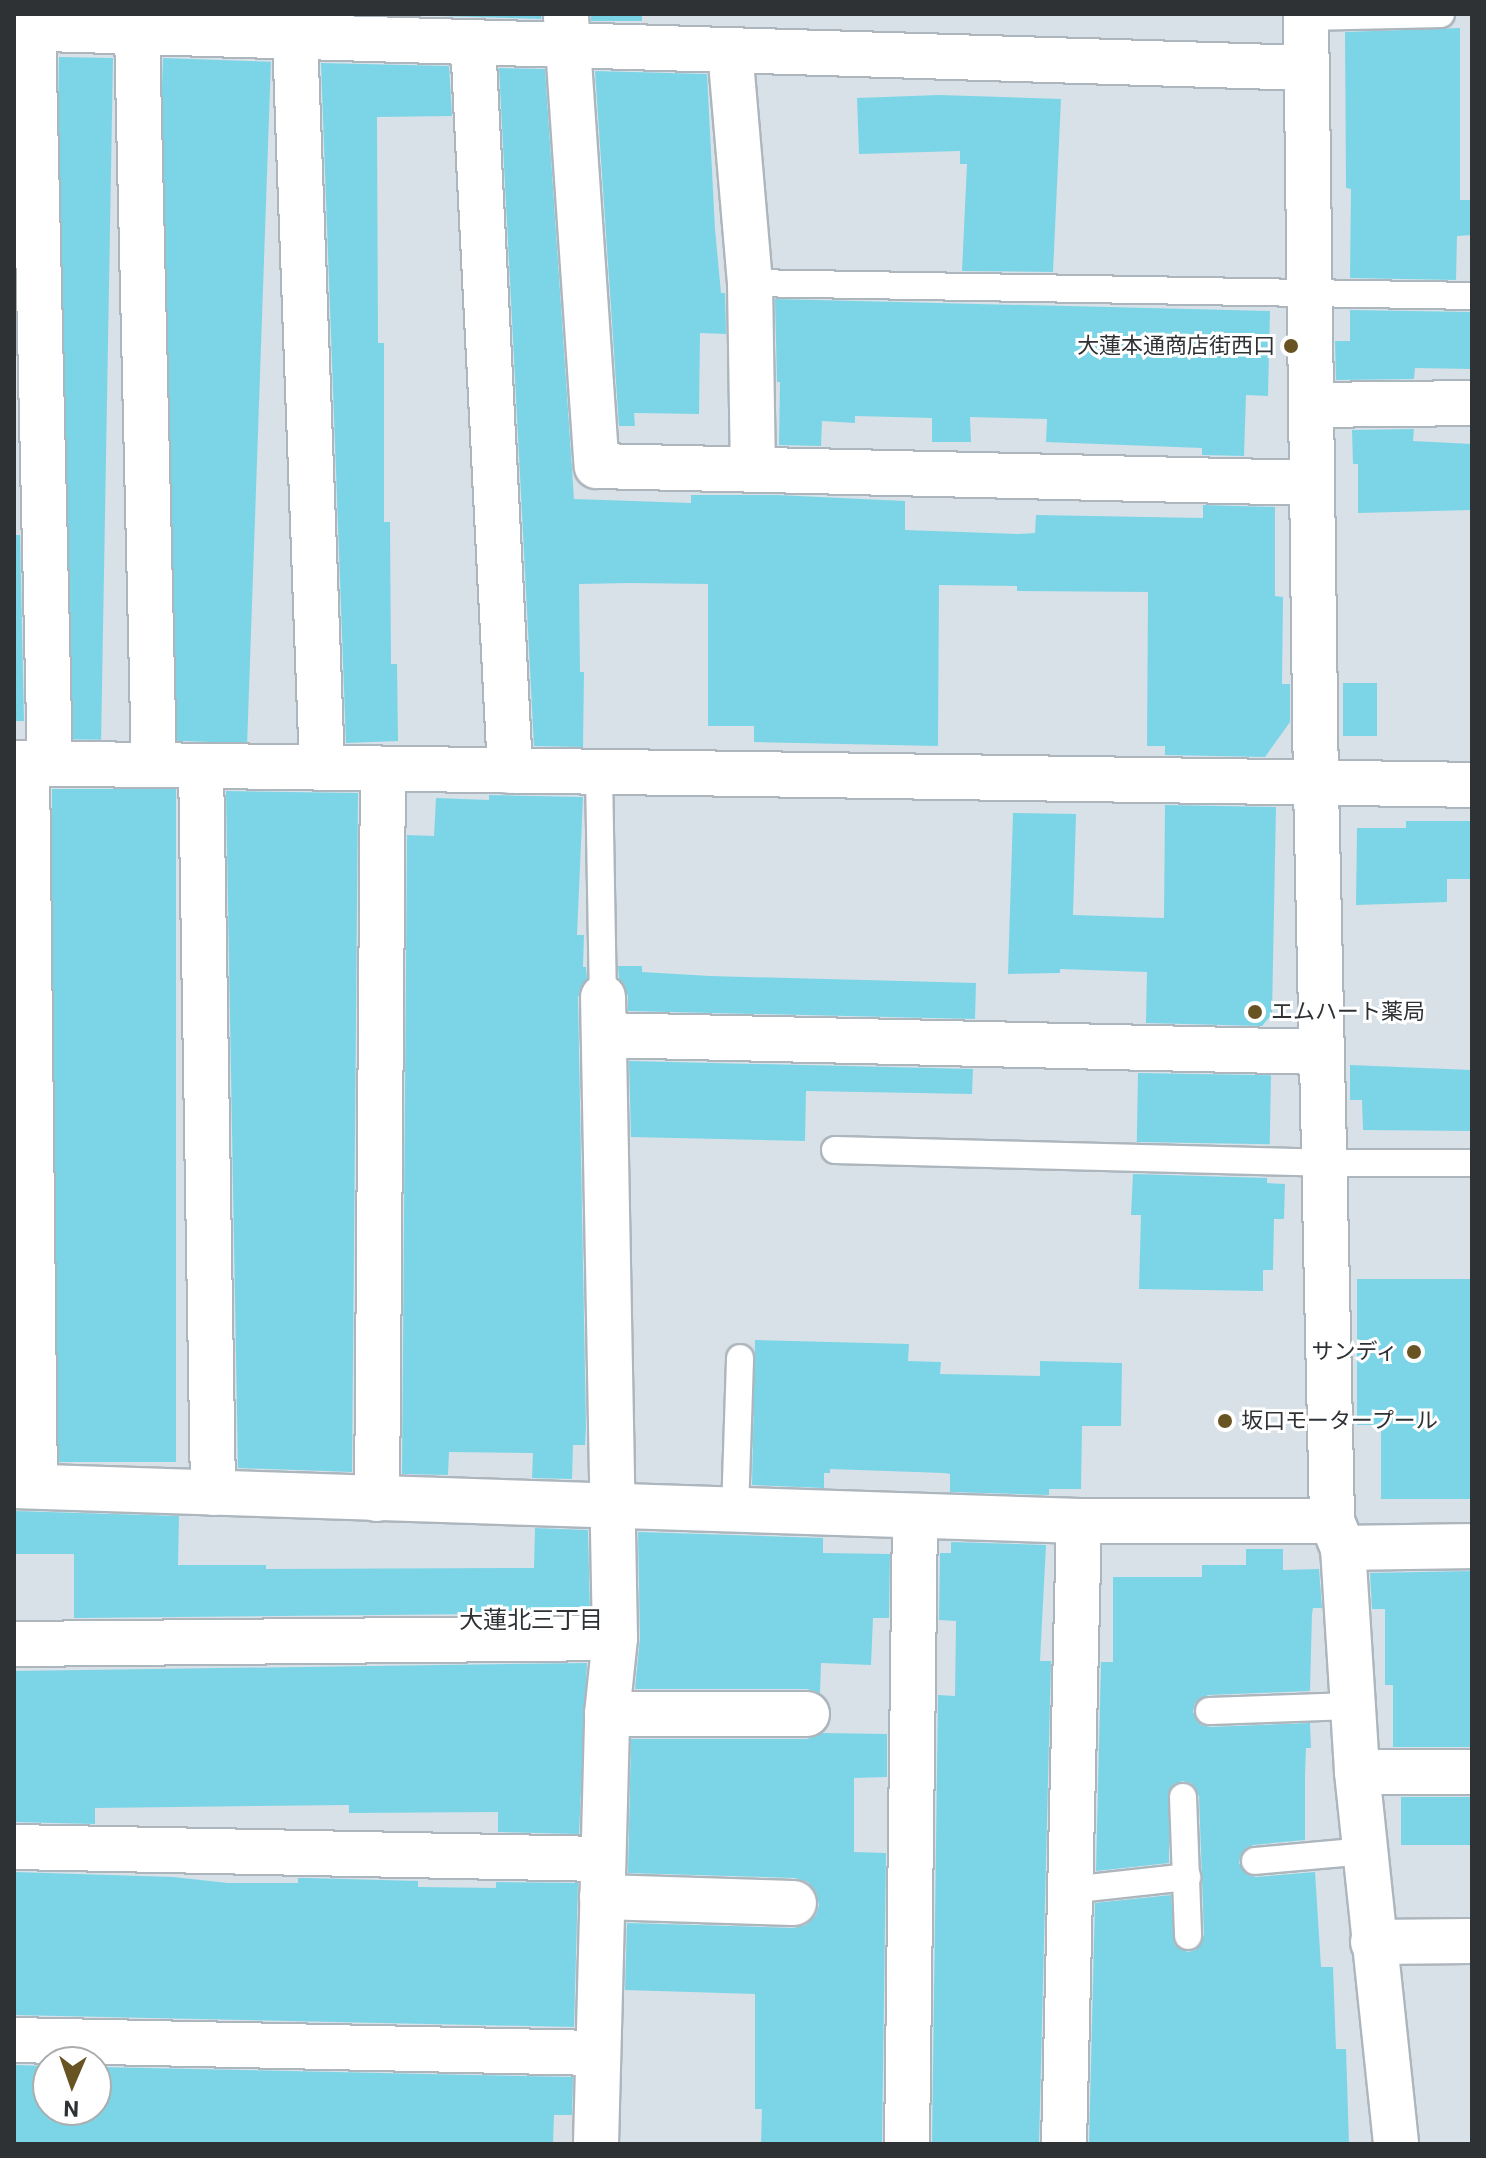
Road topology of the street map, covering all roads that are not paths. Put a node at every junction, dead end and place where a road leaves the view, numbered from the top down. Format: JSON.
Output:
{"nodes":[{"id":1,"x":1441,"y":14,"type":"edge"},
{"id":2,"x":1306,"y":15,"type":"edge"},
{"id":3,"x":210,"y":24,"type":"edge"},
{"id":4,"x":46,"y":25,"type":"edge"},
{"id":5,"x":390,"y":27,"type":"edge"},
{"id":6,"x":567,"y":29,"type":"edge"},
{"id":7,"x":137,"y":32,"type":"junction"},
{"id":8,"x":295,"y":37,"type":"junction"},
{"id":9,"x":473,"y":42,"type":"junction"},
{"id":10,"x":730,"y":50,"type":"junction"},
{"id":11,"x":1305,"y":68,"type":"junction"},
{"id":12,"x":750,"y":283,"type":"junction"},
{"id":13,"x":1310,"y":291,"type":"junction"},
{"id":14,"x":1472,"y":296,"type":"edge"},
{"id":15,"x":1472,"y":403,"type":"edge"},
{"id":16,"x":1312,"y":405,"type":"junction"},
{"id":17,"x":753,"y":470,"type":"junction"},
{"id":18,"x":1312,"y":483,"type":"junction"},
{"id":19,"x":30,"y":763,"type":"edge"},
{"id":20,"x":154,"y":765,"type":"junction"},
{"id":21,"x":201,"y":766,"type":"junction"},
{"id":22,"x":322,"y":768,"type":"junction"},
{"id":23,"x":383,"y":769,"type":"junction"},
{"id":24,"x":510,"y":771,"type":"junction"},
{"id":25,"x":599,"y":773,"type":"junction"},
{"id":26,"x":1316,"y":785,"type":"junction"},
{"id":27,"x":1472,"y":785,"type":"edge"},
{"id":28,"x":603,"y":1016,"type":"junction"},
{"id":29,"x":1321,"y":1052,"type":"junction"},
{"id":30,"x":835,"y":1150,"type":"dead end"},
{"id":31,"x":1324,"y":1163,"type":"junction"},
{"id":32,"x":1472,"y":1163,"type":"edge"},
{"id":33,"x":740,"y":1358,"type":"dead end"},
{"id":34,"x":24,"y":1486,"type":"edge"},
{"id":35,"x":213,"y":1493,"type":"junction"},
{"id":36,"x":377,"y":1499,"type":"junction"},
{"id":37,"x":612,"y":1507,"type":"junction"},
{"id":38,"x":735,"y":1511,"type":"junction"},
{"id":39,"x":915,"y":1517,"type":"junction"},
{"id":40,"x":1079,"y":1521,"type":"junction"},
{"id":41,"x":1338,"y":1535,"type":"junction"},
{"id":42,"x":1472,"y":1546,"type":"edge"},
{"id":43,"x":615,"y":1638,"type":"junction"},
{"id":44,"x":14,"y":1644,"type":"edge"},
{"id":45,"x":1352,"y":1706,"type":"junction"},
{"id":46,"x":1209,"y":1711,"type":"dead end"},
{"id":47,"x":607,"y":1714,"type":"junction"},
{"id":48,"x":807,"y":1714,"type":"dead end"},
{"id":49,"x":1357,"y":1772,"type":"junction"},
{"id":50,"x":1472,"y":1772,"type":"edge"},
{"id":51,"x":1183,"y":1797,"type":"dead end"},
{"id":52,"x":14,"y":1847,"type":"edge"},
{"id":53,"x":1364,"y":1851,"type":"junction"},
{"id":54,"x":1255,"y":1861,"type":"dead end"},
{"id":55,"x":1187,"y":1877,"type":"junction"},
{"id":56,"x":602,"y":1878,"type":"junction"},
{"id":57,"x":1070,"y":1890,"type":"junction"},
{"id":58,"x":794,"y":1903,"type":"dead end"},
{"id":59,"x":1188,"y":1936,"type":"dead end"},
{"id":60,"x":1472,"y":1941,"type":"edge"},
{"id":61,"x":1373,"y":1942,"type":"junction"},
{"id":62,"x":14,"y":2040,"type":"edge"},
{"id":63,"x":598,"y":2053,"type":"junction"},
{"id":64,"x":596,"y":2144,"type":"edge"},
{"id":65,"x":907,"y":2144,"type":"edge"},
{"id":66,"x":1064,"y":2144,"type":"edge"},
{"id":67,"x":1396,"y":2144,"type":"edge"}],
"edges":[{"from":1,"to":2,"type":"lane"},
{"from":2,"to":11,"type":"street"},
{"from":3,"to":7,"type":"street"},
{"from":3,"to":8,"type":"street"},
{"from":4,"to":7,"type":"street"},
{"from":4,"to":19,"type":"street"},
{"from":5,"to":8,"type":"street"},
{"from":5,"to":9,"type":"street"},
{"from":6,"to":9,"type":"street"},
{"from":6,"to":10,"type":"street"},
{"from":6,"to":17,"type":"street"},
{"from":7,"to":20,"type":"street"},
{"from":8,"to":22,"type":"street"},
{"from":9,"to":24,"type":"street"},
{"from":10,"to":11,"type":"street"},
{"from":10,"to":12,"type":"street"},
{"from":11,"to":13,"type":"street"},
{"from":12,"to":13,"type":"lane"},
{"from":12,"to":17,"type":"street"},
{"from":13,"to":14,"type":"lane"},
{"from":13,"to":16,"type":"street"},
{"from":15,"to":16,"type":"street"},
{"from":16,"to":18,"type":"street"},
{"from":17,"to":18,"type":"street"},
{"from":18,"to":26,"type":"street"},
{"from":19,"to":20,"type":"street"},
{"from":19,"to":34,"type":"street"},
{"from":20,"to":21,"type":"street"},
{"from":21,"to":22,"type":"street"},
{"from":21,"to":35,"type":"street"},
{"from":22,"to":23,"type":"street"},
{"from":23,"to":24,"type":"street"},
{"from":23,"to":36,"type":"street"},
{"from":24,"to":25,"type":"street"},
{"from":25,"to":26,"type":"street"},
{"from":25,"to":28,"type":"lane"},
{"from":26,"to":27,"type":"street"},
{"from":26,"to":29,"type":"street"},
{"from":28,"to":29,"type":"street"},
{"from":28,"to":37,"type":"street"},
{"from":29,"to":31,"type":"street"},
{"from":30,"to":31,"type":"lane"},
{"from":31,"to":32,"type":"lane"},
{"from":31,"to":41,"type":"street"},
{"from":33,"to":38,"type":"lane"},
{"from":34,"to":35,"type":"street"},
{"from":35,"to":36,"type":"street"},
{"from":36,"to":37,"type":"street"},
{"from":37,"to":38,"type":"street"},
{"from":37,"to":43,"type":"street"},
{"from":38,"to":39,"type":"street"},
{"from":39,"to":40,"type":"street"},
{"from":39,"to":65,"type":"street"},
{"from":40,"to":41,"type":"street"},
{"from":40,"to":57,"type":"street"},
{"from":41,"to":42,"type":"street"},
{"from":41,"to":45,"type":"street"},
{"from":43,"to":44,"type":"street"},
{"from":43,"to":47,"type":"street"},
{"from":45,"to":46,"type":"lane"},
{"from":45,"to":49,"type":"street"},
{"from":47,"to":48,"type":"street"},
{"from":47,"to":56,"type":"street"},
{"from":49,"to":50,"type":"street"},
{"from":49,"to":53,"type":"street"},
{"from":51,"to":55,"type":"lane"},
{"from":52,"to":56,"type":"street"},
{"from":53,"to":54,"type":"lane"},
{"from":53,"to":61,"type":"street"},
{"from":55,"to":57,"type":"lane"},
{"from":55,"to":59,"type":"lane"},
{"from":56,"to":58,"type":"street"},
{"from":56,"to":63,"type":"street"},
{"from":57,"to":66,"type":"street"},
{"from":60,"to":61,"type":"street"},
{"from":61,"to":67,"type":"street"},
{"from":62,"to":63,"type":"street"},
{"from":63,"to":64,"type":"street"}]}
